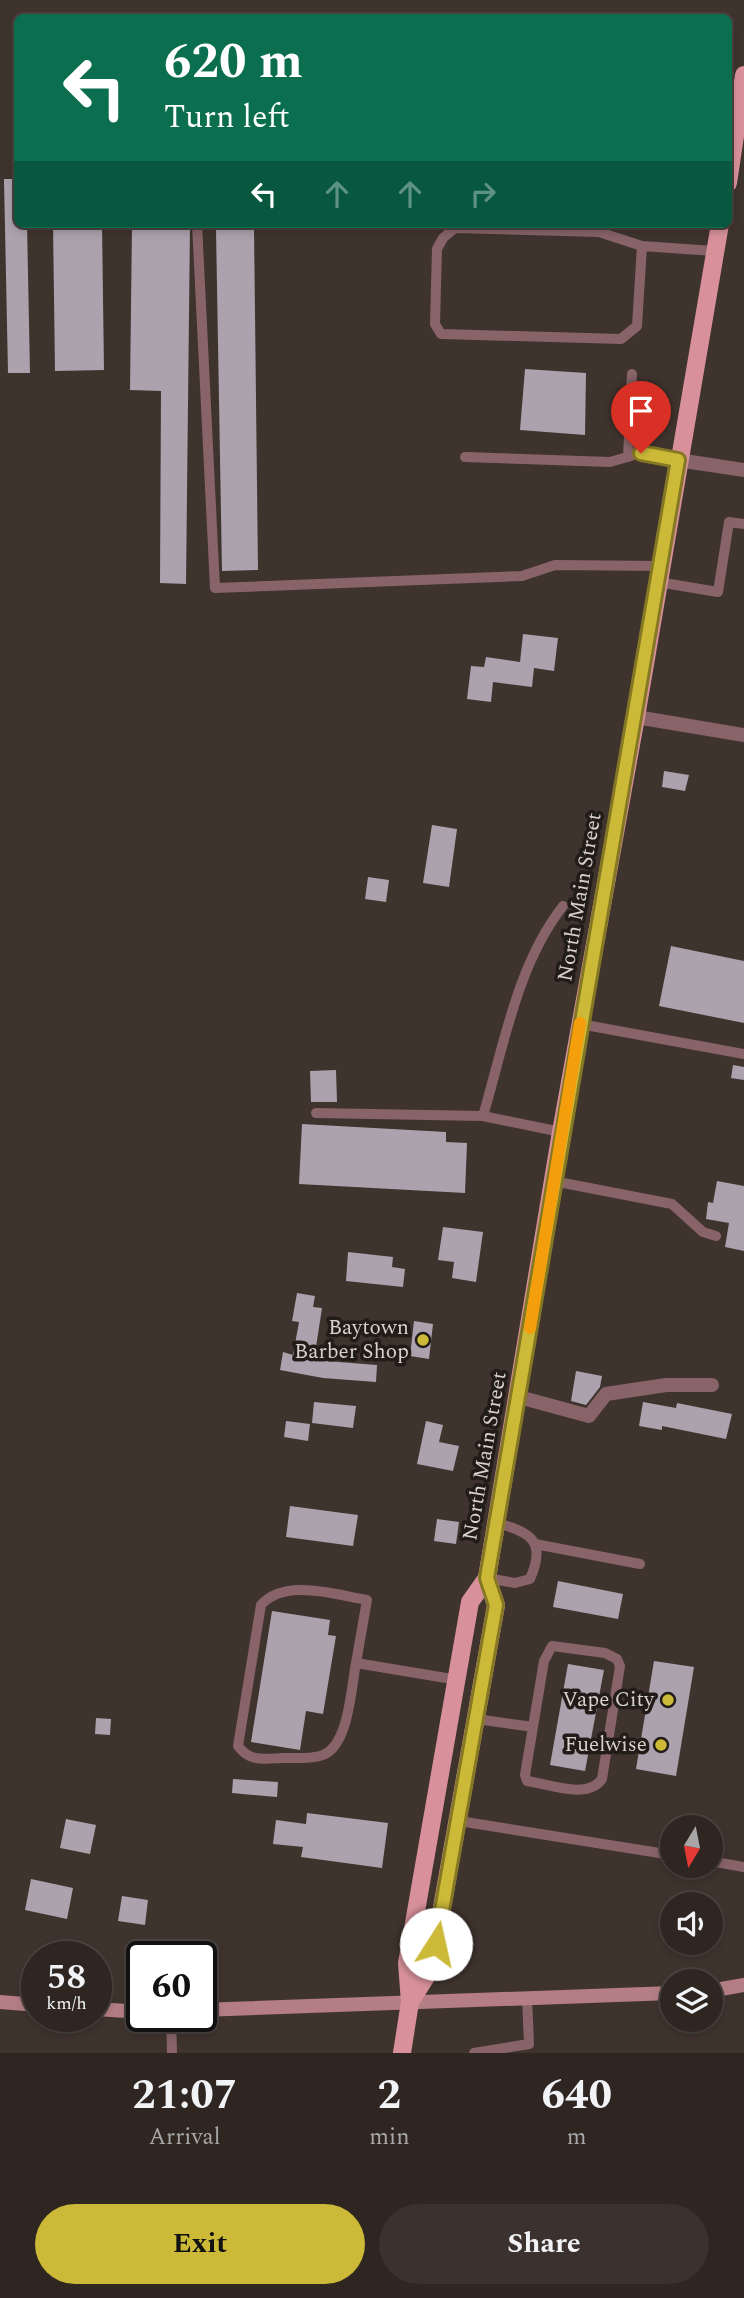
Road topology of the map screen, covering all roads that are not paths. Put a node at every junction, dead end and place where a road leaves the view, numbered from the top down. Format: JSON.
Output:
{"nodes":[{"id":1,"x":744,"y":75,"type":"edge"},
{"id":2,"x":732,"y":125,"type":"edge"},
{"id":3,"x":739,"y":154,"type":"edge"},
{"id":4,"x":732,"y":172,"type":"edge"},
{"id":5,"x":197,"y":228,"type":"edge"},
{"id":6,"x":719,"y":228,"type":"edge"},
{"id":7,"x":642,"y":246,"type":"junction"},
{"id":8,"x":714,"y":251,"type":"junction"},
{"id":9,"x":632,"y":374,"type":"dead end"},
{"id":10,"x":465,"y":457,"type":"dead end"},
{"id":11,"x":628,"y":457,"type":"junction"},
{"id":12,"x":678,"y":460,"type":"junction"},
{"id":13,"x":744,"y":470,"type":"edge"},
{"id":14,"x":744,"y":524,"type":"edge"},
{"id":15,"x":659,"y":574,"type":"junction"},
{"id":16,"x":636,"y":716,"type":"junction"},
{"id":17,"x":744,"y":734,"type":"edge"},
{"id":18,"x":563,"y":906,"type":"dead end"},
{"id":19,"x":580,"y":1024,"type":"junction"},
{"id":20,"x":744,"y":1054,"type":"edge"},
{"id":21,"x":316,"y":1113,"type":"dead end"},
{"id":22,"x":483,"y":1116,"type":"junction"},
{"id":23,"x":561,"y":1132,"type":"junction"},
{"id":24,"x":553,"y":1181,"type":"junction"},
{"id":25,"x":716,"y":1236,"type":"dead end"},
{"id":26,"x":712,"y":1385,"type":"dead end"},
{"id":27,"x":519,"y":1397,"type":"junction"},
{"id":28,"x":496,"y":1523,"type":"junction"},
{"id":29,"x":535,"y":1544,"type":"junction"},
{"id":30,"x":640,"y":1563,"type":"dead end"},
{"id":31,"x":487,"y":1578,"type":"junction"},
{"id":32,"x":356,"y":1663,"type":"junction"},
{"id":33,"x":457,"y":1680,"type":"junction"},
{"id":34,"x":477,"y":1719,"type":"junction"},
{"id":35,"x":533,"y":1727,"type":"junction"},
{"id":36,"x":459,"y":1821,"type":"junction"},
{"id":37,"x":660,"y":1853,"type":"edge"},
{"id":38,"x":723,"y":1863,"type":"edge"},
{"id":39,"x":744,"y":1867,"type":"edge"},
{"id":40,"x":744,"y":1985,"type":"edge"},
{"id":41,"x":723,"y":1989,"type":"edge"},
{"id":42,"x":660,"y":1993,"type":"edge"},
{"id":43,"x":527,"y":1998,"type":"junction"},
{"id":44,"x":410,"y":2002,"type":"junction"},
{"id":45,"x":0,"y":2003,"type":"edge"},
{"id":46,"x":21,"y":2004,"type":"edge"},
{"id":47,"x":217,"y":2009,"type":"edge"},
{"id":48,"x":172,"y":2032,"type":"edge"},
{"id":49,"x":172,"y":2053,"type":"edge"},
{"id":50,"x":402,"y":2053,"type":"edge"},
{"id":51,"x":474,"y":2053,"type":"edge"}],
"edges":[{"from":1,"to":2,"type":"main road"},
{"from":2,"to":3,"type":"main road"},
{"from":3,"to":4,"type":"main road"},
{"from":5,"to":15,"type":"lane"},
{"from":6,"to":8,"type":"main road","name":"North Main Street"},
{"from":7,"to":7,"type":"lane"},
{"from":7,"to":8,"type":"lane"},
{"from":8,"to":12,"type":"main road","name":"North Main Street"},
{"from":9,"to":11,"type":"lane"},
{"from":10,"to":11,"type":"lane"},
{"from":11,"to":12,"type":"lane"},
{"from":12,"to":13,"type":"street"},
{"from":12,"to":15,"type":"main road","name":"North Main Street"},
{"from":14,"to":15,"type":"lane"},
{"from":15,"to":16,"type":"main road","name":"North Main Street"},
{"from":16,"to":17,"type":"street"},
{"from":16,"to":19,"type":"main road","name":"North Main Street"},
{"from":18,"to":22,"type":"lane"},
{"from":19,"to":20,"type":"lane"},
{"from":19,"to":23,"type":"main road","name":"North Main Street"},
{"from":21,"to":22,"type":"lane"},
{"from":22,"to":23,"type":"lane"},
{"from":23,"to":24,"type":"main road","name":"North Main Street"},
{"from":24,"to":25,"type":"lane"},
{"from":24,"to":27,"type":"main road","name":"North Main Street"},
{"from":26,"to":27,"type":"street"},
{"from":27,"to":28,"type":"main road","name":"North Main Street"},
{"from":28,"to":29,"type":"lane"},
{"from":28,"to":31,"type":"main road","name":"North Main Street"},
{"from":29,"to":30,"type":"lane"},
{"from":29,"to":31,"type":"lane"},
{"from":31,"to":33,"type":"main road","name":"North Main Street"},
{"from":31,"to":34,"type":"main road","name":"North Main Street"},
{"from":32,"to":32,"type":"lane"},
{"from":32,"to":33,"type":"lane"},
{"from":33,"to":44,"type":"main road","name":"North Main Street"},
{"from":34,"to":35,"type":"lane"},
{"from":34,"to":36,"type":"main road","name":"North Main Street"},
{"from":35,"to":35,"type":"lane"},
{"from":36,"to":37,"type":"lane"},
{"from":36,"to":44,"type":"main road","name":"North Main Street"},
{"from":38,"to":39,"type":"lane"},
{"from":40,"to":41,"type":"main road"},
{"from":42,"to":43,"type":"main road"},
{"from":43,"to":44,"type":"main road"},
{"from":43,"to":51,"type":"lane"},
{"from":44,"to":47,"type":"main road"},
{"from":44,"to":50,"type":"main road","name":"North Main Street"},
{"from":45,"to":46,"type":"main road"},
{"from":48,"to":49,"type":"lane"}]}
